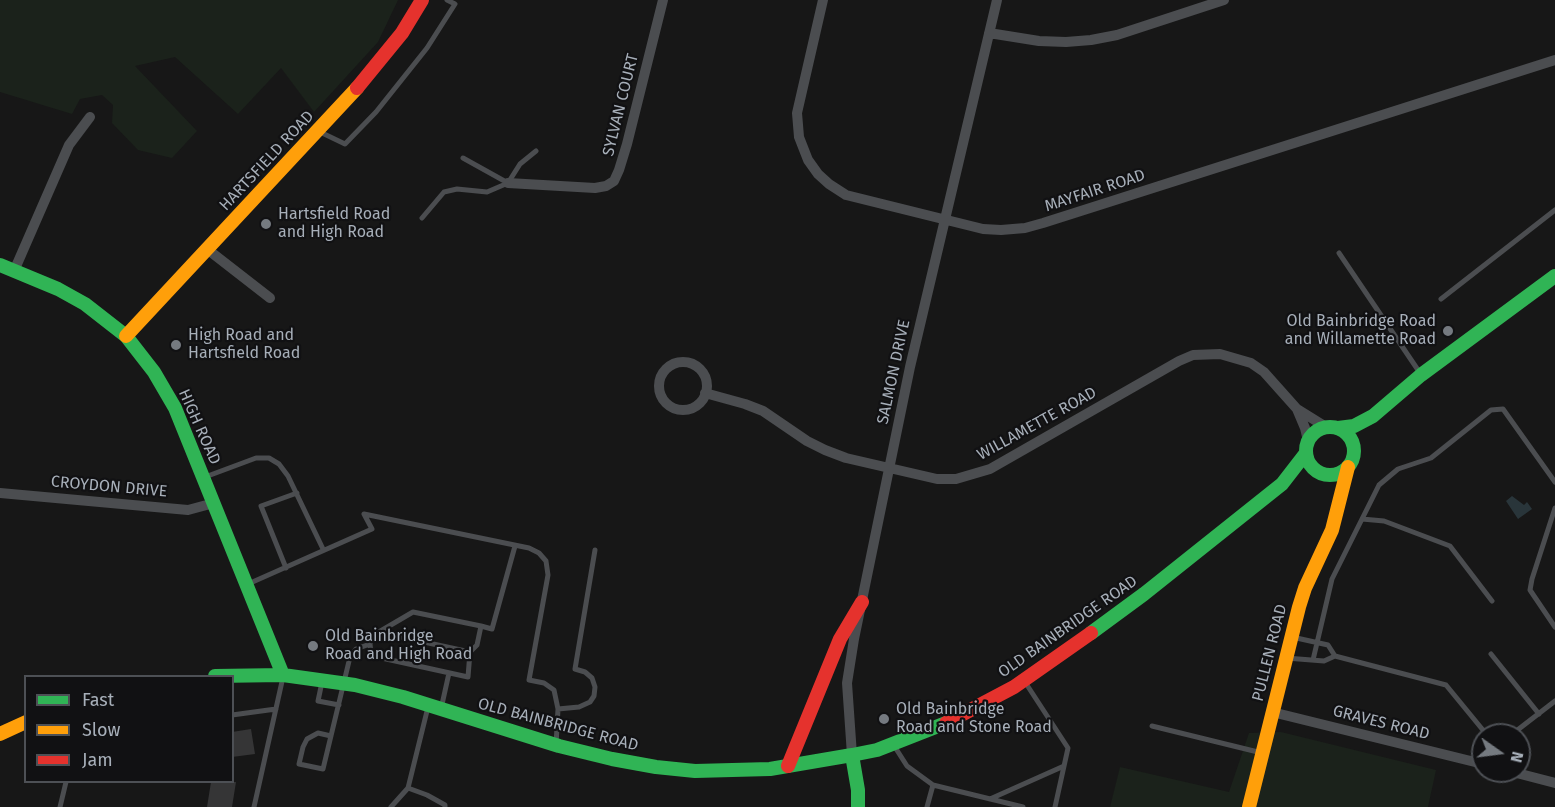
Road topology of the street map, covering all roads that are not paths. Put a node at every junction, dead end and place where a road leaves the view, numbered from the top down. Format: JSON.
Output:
{"nodes":[{"id":1,"x":423,"y":0,"type":"edge"},
{"id":2,"x":447,"y":0,"type":"edge"},
{"id":3,"x":663,"y":0,"type":"edge"},
{"id":4,"x":823,"y":0,"type":"edge"},
{"id":5,"x":997,"y":0,"type":"edge"},
{"id":6,"x":1224,"y":0,"type":"edge"},
{"id":7,"x":989,"y":33,"type":"junction"},
{"id":8,"x":1555,"y":60,"type":"edge"},
{"id":9,"x":90,"y":117,"type":"dead end"},
{"id":10,"x":318,"y":131,"type":"junction"},
{"id":11,"x":536,"y":151,"type":"dead end"},
{"id":12,"x":463,"y":158,"type":"dead end"},
{"id":13,"x":508,"y":183,"type":"junction"},
{"id":14,"x":1555,"y":210,"type":"edge"},
{"id":15,"x":422,"y":218,"type":"dead end"},
{"id":16,"x":945,"y":219,"type":"junction"},
{"id":17,"x":207,"y":249,"type":"junction"},
{"id":18,"x":1339,"y":253,"type":"dead end"},
{"id":19,"x":0,"y":265,"type":"edge"},
{"id":20,"x":14,"y":271,"type":"junction"},
{"id":21,"x":1555,"y":276,"type":"edge"},
{"id":22,"x":270,"y":298,"type":"dead end"},
{"id":23,"x":1441,"y":299,"type":"dead end"},
{"id":24,"x":126,"y":336,"type":"junction"},
{"id":25,"x":1421,"y":375,"type":"junction"},
{"id":26,"x":705,"y":393,"type":"junction"},
{"id":27,"x":1297,"y":409,"type":"junction"},
{"id":28,"x":1373,"y":416,"type":"junction"},
{"id":29,"x":1332,"y":427,"type":"junction"},
{"id":30,"x":1354,"y":445,"type":"junction"},
{"id":31,"x":1307,"y":447,"type":"junction"},
{"id":32,"x":1348,"y":467,"type":"junction"},
{"id":33,"x":889,"y":468,"type":"junction"},
{"id":34,"x":1322,"y":474,"type":"junction"},
{"id":35,"x":203,"y":478,"type":"junction"},
{"id":36,"x":1555,"y":482,"type":"edge"},
{"id":37,"x":1282,"y":484,"type":"junction"},
{"id":38,"x":297,"y":493,"type":"junction"},
{"id":39,"x":0,"y":494,"type":"edge"},
{"id":40,"x":214,"y":503,"type":"junction"},
{"id":41,"x":1555,"y":508,"type":"edge"},
{"id":42,"x":1338,"y":513,"type":"junction"},
{"id":43,"x":1362,"y":519,"type":"junction"},
{"id":44,"x":515,"y":546,"type":"junction"},
{"id":45,"x":323,"y":549,"type":"junction"},
{"id":46,"x":595,"y":550,"type":"dead end"},
{"id":47,"x":286,"y":568,"type":"junction"},
{"id":48,"x":247,"y":584,"type":"junction"},
{"id":49,"x":1492,"y":601,"type":"dead end"},
{"id":50,"x":861,"y":602,"type":"junction"},
{"id":51,"x":481,"y":626,"type":"junction"},
{"id":52,"x":1555,"y":627,"type":"edge"},
{"id":53,"x":378,"y":632,"type":"junction"},
{"id":54,"x":1291,"y":637,"type":"junction"},
{"id":55,"x":1318,"y":643,"type":"junction"},
{"id":56,"x":369,"y":644,"type":"junction"},
{"id":57,"x":470,"y":652,"type":"junction"},
{"id":58,"x":1491,"y":654,"type":"dead end"},
{"id":59,"x":1335,"y":656,"type":"junction"},
{"id":60,"x":1286,"y":658,"type":"junction"},
{"id":61,"x":1313,"y":660,"type":"junction"},
{"id":62,"x":449,"y":673,"type":"junction"},
{"id":63,"x":283,"y":675,"type":"junction"},
{"id":64,"x":234,"y":676,"type":"edge"},
{"id":65,"x":323,"y":680,"type":"junction"},
{"id":66,"x":1024,"y":680,"type":"junction"},
{"id":67,"x":344,"y":683,"type":"junction"},
{"id":68,"x":1555,"y":701,"type":"edge"},
{"id":69,"x":339,"y":705,"type":"junction"},
{"id":70,"x":435,"y":707,"type":"junction"},
{"id":71,"x":276,"y":709,"type":"junction"},
{"id":72,"x":558,"y":709,"type":"junction"},
{"id":73,"x":1272,"y":712,"type":"junction"},
{"id":74,"x":234,"y":714,"type":"edge"},
{"id":75,"x":1539,"y":714,"type":"junction"},
{"id":76,"x":24,"y":723,"type":"edge"},
{"id":77,"x":1477,"y":723,"type":"edge"},
{"id":78,"x":1527,"y":723,"type":"edge"},
{"id":79,"x":1152,"y":726,"type":"dead end"},
{"id":80,"x":0,"y":734,"type":"edge"},
{"id":81,"x":331,"y":736,"type":"junction"},
{"id":82,"x":893,"y":744,"type":"junction"},
{"id":83,"x":556,"y":745,"type":"junction"},
{"id":84,"x":1262,"y":753,"type":"junction"},
{"id":85,"x":852,"y":755,"type":"junction"},
{"id":86,"x":1471,"y":761,"type":"edge"},
{"id":87,"x":788,"y":766,"type":"junction"},
{"id":88,"x":1064,"y":766,"type":"junction"},
{"id":89,"x":1531,"y":777,"type":"edge"},
{"id":90,"x":66,"y":783,"type":"edge"},
{"id":91,"x":1555,"y":783,"type":"edge"},
{"id":92,"x":933,"y":785,"type":"junction"},
{"id":93,"x":408,"y":788,"type":"junction"},
{"id":94,"x":990,"y":799,"type":"junction"},
{"id":95,"x":60,"y":807,"type":"edge"},
{"id":96,"x":254,"y":807,"type":"edge"},
{"id":97,"x":391,"y":807,"type":"edge"},
{"id":98,"x":445,"y":807,"type":"edge"},
{"id":99,"x":858,"y":807,"type":"edge"},
{"id":100,"x":927,"y":807,"type":"edge"},
{"id":101,"x":1023,"y":807,"type":"edge"},
{"id":102,"x":1054,"y":807,"type":"edge"},
{"id":103,"x":1249,"y":807,"type":"edge"}],
"edges":[{"from":1,"to":10,"type":"main road","name":"HARTSFIELD ROAD"},
{"from":2,"to":10,"type":"lane"},
{"from":3,"to":13,"type":"street","name":"SYLVAN COURT"},
{"from":4,"to":16,"type":"street","name":"MAYFAIR ROAD"},
{"from":5,"to":7,"type":"street","name":"SALMON DRIVE"},
{"from":6,"to":7,"type":"street"},
{"from":7,"to":16,"type":"street","name":"SALMON DRIVE"},
{"from":8,"to":16,"type":"street","name":"MAYFAIR ROAD"},
{"from":9,"to":20,"type":"street"},
{"from":10,"to":17,"type":"main road","name":"HARTSFIELD ROAD"},
{"from":11,"to":13,"type":"lane"},
{"from":12,"to":13,"type":"lane"},
{"from":13,"to":15,"type":"lane"},
{"from":14,"to":23,"type":"lane"},
{"from":16,"to":33,"type":"street","name":"SALMON DRIVE"},
{"from":17,"to":22,"type":"street"},
{"from":17,"to":24,"type":"main road","name":"HARTSFIELD ROAD"},
{"from":18,"to":25,"type":"lane"},
{"from":19,"to":20,"type":"main road","name":"HIGH ROAD"},
{"from":20,"to":24,"type":"main road","name":"HIGH ROAD"},
{"from":21,"to":25,"type":"main road"},
{"from":24,"to":35,"type":"main road","name":"HIGH ROAD"},
{"from":25,"to":28,"type":"main road"},
{"from":26,"to":26,"type":"street"},
{"from":26,"to":33,"type":"street","name":"WILLAMETTE ROAD"},
{"from":27,"to":29,"type":"street","name":"WILLAMETTE ROAD"},
{"from":27,"to":31,"type":"street","name":"WILLAMETTE ROAD"},
{"from":27,"to":33,"type":"street","name":"WILLAMETTE ROAD"},
{"from":28,"to":29,"type":"main road"},
{"from":28,"to":30,"type":"main road"},
{"from":29,"to":30,"type":"main road"},
{"from":29,"to":31,"type":"main road"},
{"from":30,"to":32,"type":"main road"},
{"from":31,"to":34,"type":"main road"},
{"from":31,"to":37,"type":"main road","name":"OLD BAINBRIDGE ROAD"},
{"from":32,"to":34,"type":"main road"},
{"from":32,"to":42,"type":"main road","name":"PULLEN ROAD"},
{"from":33,"to":50,"type":"street","name":"SALMON DRIVE"},
{"from":34,"to":37,"type":"main road","name":"OLD BAINBRIDGE ROAD"},
{"from":34,"to":42,"type":"main road"},
{"from":35,"to":38,"type":"lane"},
{"from":35,"to":40,"type":"main road","name":"HIGH ROAD"},
{"from":36,"to":43,"type":"lane"},
{"from":37,"to":66,"type":"main road","name":"OLD BAINBRIDGE ROAD"},
{"from":38,"to":45,"type":"lane"},
{"from":38,"to":47,"type":"lane"},
{"from":39,"to":40,"type":"street","name":"CROYDON DRIVE"},
{"from":40,"to":48,"type":"main road","name":"HIGH ROAD"},
{"from":41,"to":52,"type":"lane"},
{"from":42,"to":54,"type":"main road","name":"PULLEN ROAD"},
{"from":43,"to":49,"type":"lane"},
{"from":43,"to":55,"type":"lane"},
{"from":44,"to":45,"type":"lane"},
{"from":44,"to":51,"type":"lane"},
{"from":44,"to":72,"type":"lane"},
{"from":45,"to":47,"type":"lane"},
{"from":46,"to":72,"type":"lane"},
{"from":47,"to":48,"type":"lane"},
{"from":48,"to":63,"type":"main road","name":"HIGH ROAD"},
{"from":50,"to":85,"type":"street","name":"SALMON DRIVE"},
{"from":50,"to":87,"type":"main road"},
{"from":51,"to":53,"type":"lane"},
{"from":51,"to":57,"type":"lane"},
{"from":53,"to":56,"type":"lane"},
{"from":53,"to":57,"type":"lane"},
{"from":54,"to":55,"type":"lane"},
{"from":54,"to":60,"type":"main road","name":"PULLEN ROAD"},
{"from":55,"to":59,"type":"lane"},
{"from":55,"to":61,"type":"lane"},
{"from":56,"to":62,"type":"lane"},
{"from":56,"to":67,"type":"lane"},
{"from":57,"to":62,"type":"lane"},
{"from":58,"to":75,"type":"lane"},
{"from":59,"to":61,"type":"lane"},
{"from":59,"to":77,"type":"lane"},
{"from":60,"to":61,"type":"lane"},
{"from":60,"to":73,"type":"main road","name":"PULLEN ROAD"},
{"from":62,"to":70,"type":"lane"},
{"from":63,"to":64,"type":"main road","name":"OLD BAINBRIDGE ROAD"},
{"from":63,"to":65,"type":"main road","name":"OLD BAINBRIDGE ROAD"},
{"from":63,"to":71,"type":"lane"},
{"from":65,"to":67,"type":"main road","name":"OLD BAINBRIDGE ROAD"},
{"from":65,"to":69,"type":"lane"},
{"from":66,"to":82,"type":"main road","name":"OLD BAINBRIDGE ROAD"},
{"from":66,"to":88,"type":"lane"},
{"from":67,"to":69,"type":"lane"},
{"from":67,"to":70,"type":"main road","name":"OLD BAINBRIDGE ROAD"},
{"from":68,"to":75,"type":"lane"},
{"from":69,"to":81,"type":"lane"},
{"from":70,"to":83,"type":"main road","name":"OLD BAINBRIDGE ROAD"},
{"from":70,"to":93,"type":"lane"},
{"from":71,"to":74,"type":"lane"},
{"from":71,"to":96,"type":"lane"},
{"from":72,"to":83,"type":"lane"},
{"from":73,"to":84,"type":"main road","name":"PULLEN ROAD"},
{"from":73,"to":86,"type":"street","name":"GRAVES ROAD"},
{"from":75,"to":78,"type":"lane"},
{"from":76,"to":80,"type":"main road"},
{"from":79,"to":84,"type":"lane"},
{"from":81,"to":81,"type":"lane"},
{"from":82,"to":85,"type":"main road","name":"OLD BAINBRIDGE ROAD"},
{"from":82,"to":92,"type":"lane"},
{"from":83,"to":87,"type":"main road","name":"OLD BAINBRIDGE ROAD"},
{"from":84,"to":103,"type":"main road","name":"PULLEN ROAD"},
{"from":85,"to":87,"type":"main road","name":"OLD BAINBRIDGE ROAD"},
{"from":85,"to":99,"type":"main road"},
{"from":88,"to":94,"type":"lane"},
{"from":88,"to":102,"type":"lane"},
{"from":89,"to":91,"type":"street"},
{"from":90,"to":95,"type":"lane"},
{"from":92,"to":94,"type":"lane"},
{"from":92,"to":100,"type":"lane"},
{"from":93,"to":97,"type":"lane"},
{"from":93,"to":98,"type":"lane"},
{"from":94,"to":101,"type":"lane"}]}
